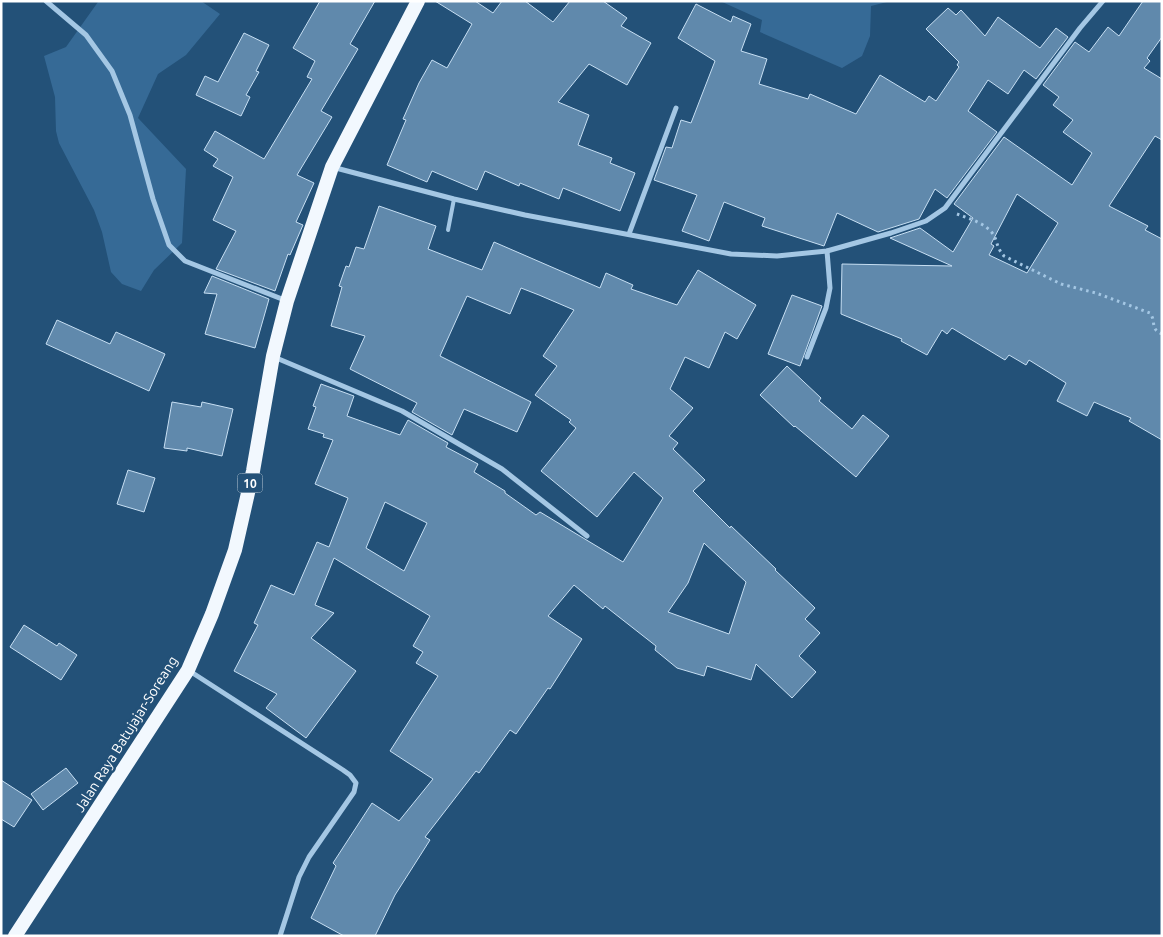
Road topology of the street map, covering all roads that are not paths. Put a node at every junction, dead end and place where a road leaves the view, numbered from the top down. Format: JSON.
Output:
{"nodes":[{"id":1,"x":46,"y":1,"type":"edge"},
{"id":2,"x":418,"y":1,"type":"edge"},
{"id":3,"x":1103,"y":1,"type":"edge"},
{"id":4,"x":676,"y":108,"type":"dead end"},
{"id":5,"x":332,"y":167,"type":"junction"},
{"id":6,"x":454,"y":200,"type":"junction"},
{"id":7,"x":448,"y":230,"type":"dead end"},
{"id":8,"x":630,"y":234,"type":"junction"},
{"id":9,"x":827,"y":251,"type":"junction"},
{"id":10,"x":287,"y":301,"type":"junction"},
{"id":11,"x":273,"y":356,"type":"junction"},
{"id":12,"x":807,"y":357,"type":"dead end"},
{"id":13,"x":587,"y":536,"type":"dead end"},
{"id":14,"x":188,"y":670,"type":"junction"},
{"id":15,"x":15,"y":936,"type":"edge"},
{"id":16,"x":280,"y":936,"type":"edge"}],
"edges":[{"from":1,"to":10,"type":"street"},
{"from":2,"to":5,"type":"highway","name":"Jalan Raya Batujajar-Soreang","number":"10"},
{"from":3,"to":9,"type":"street"},
{"from":4,"to":8,"type":"street"},
{"from":5,"to":6,"type":"street"},
{"from":5,"to":10,"type":"highway","name":"Jalan Raya Batujajar-Soreang","number":"10"},
{"from":6,"to":7,"type":"lane"},
{"from":6,"to":8,"type":"street"},
{"from":8,"to":9,"type":"street"},
{"from":9,"to":12,"type":"street"},
{"from":10,"to":11,"type":"highway","name":"Jalan Raya Batujajar-Soreang","number":"10"},
{"from":11,"to":13,"type":"street"},
{"from":11,"to":14,"type":"highway","name":"Jalan Raya Batujajar-Soreang","number":"10"},
{"from":14,"to":15,"type":"highway","name":"Jalan Raya Batujajar-Soreang","number":"10"},
{"from":14,"to":16,"type":"street"}]}
